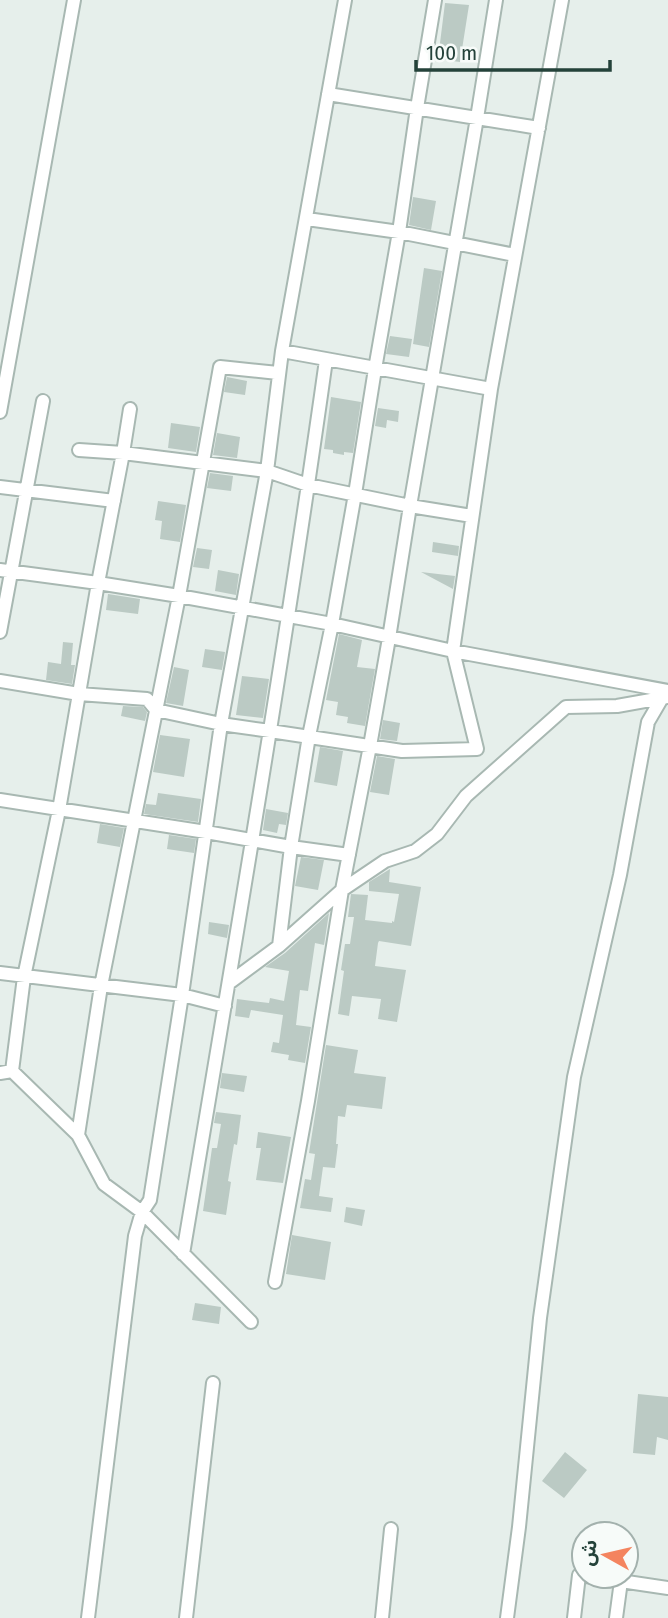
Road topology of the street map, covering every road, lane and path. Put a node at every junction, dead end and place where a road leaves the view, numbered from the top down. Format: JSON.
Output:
{"nodes":[{"id":1,"x":74,"y":0,"type":"edge"},
{"id":2,"x":345,"y":0,"type":"edge"},
{"id":3,"x":435,"y":0,"type":"edge"},
{"id":4,"x":496,"y":0,"type":"edge"},
{"id":5,"x":559,"y":1,"type":"edge"},
{"id":6,"x":328,"y":94,"type":"junction"},
{"id":7,"x":417,"y":108,"type":"junction"},
{"id":8,"x":477,"y":118,"type":"junction"},
{"id":9,"x":539,"y":128,"type":"junction"},
{"id":10,"x":307,"y":219,"type":"junction"},
{"id":11,"x":399,"y":232,"type":"junction"},
{"id":12,"x":455,"y":243,"type":"junction"},
{"id":13,"x":515,"y":255,"type":"junction"},
{"id":14,"x":282,"y":351,"type":"junction"},
{"id":15,"x":326,"y":360,"type":"junction"},
{"id":16,"x":375,"y":369,"type":"junction"},
{"id":17,"x":278,"y":373,"type":"junction"},
{"id":18,"x":432,"y":378,"type":"junction"},
{"id":19,"x":491,"y":389,"type":"junction"},
{"id":20,"x":43,"y":401,"type":"dead end"},
{"id":21,"x":130,"y":409,"type":"dead end"},
{"id":22,"x":0,"y":412,"type":"edge"},
{"id":23,"x":79,"y":450,"type":"dead end"},
{"id":24,"x":123,"y":453,"type":"junction"},
{"id":25,"x":203,"y":463,"type":"junction"},
{"id":26,"x":267,"y":471,"type":"junction"},
{"id":27,"x":308,"y":485,"type":"junction"},
{"id":28,"x":0,"y":487,"type":"edge"},
{"id":29,"x":26,"y":490,"type":"junction"},
{"id":30,"x":355,"y":494,"type":"junction"},
{"id":31,"x":114,"y":501,"type":"junction"},
{"id":32,"x":410,"y":506,"type":"junction"},
{"id":33,"x":472,"y":516,"type":"junction"},
{"id":34,"x":5,"y":571,"type":"edge"},
{"id":35,"x":98,"y":583,"type":"junction"},
{"id":36,"x":179,"y":596,"type":"junction"},
{"id":37,"x":242,"y":608,"type":"junction"},
{"id":38,"x":287,"y":616,"type":"junction"},
{"id":39,"x":332,"y":624,"type":"junction"},
{"id":40,"x":0,"y":632,"type":"edge"},
{"id":41,"x":389,"y":638,"type":"junction"},
{"id":42,"x":453,"y":651,"type":"junction"},
{"id":43,"x":0,"y":681,"type":"edge"},
{"id":44,"x":79,"y":694,"type":"junction"},
{"id":45,"x":666,"y":695,"type":"edge"},
{"id":46,"x":156,"y":710,"type":"junction"},
{"id":47,"x":221,"y":724,"type":"junction"},
{"id":48,"x":270,"y":732,"type":"junction"},
{"id":49,"x":309,"y":736,"type":"junction"},
{"id":50,"x":370,"y":746,"type":"junction"},
{"id":51,"x":0,"y":800,"type":"edge"},
{"id":52,"x":59,"y":810,"type":"junction"},
{"id":53,"x":134,"y":821,"type":"junction"},
{"id":54,"x":206,"y":832,"type":"junction"},
{"id":55,"x":252,"y":840,"type":"junction"},
{"id":56,"x":291,"y":847,"type":"junction"},
{"id":57,"x":348,"y":855,"type":"junction"},
{"id":58,"x":342,"y":890,"type":"junction"},
{"id":59,"x":279,"y":946,"type":"junction"},
{"id":60,"x":0,"y":973,"type":"edge"},
{"id":61,"x":24,"y":977,"type":"junction"},
{"id":62,"x":229,"y":983,"type":"junction"},
{"id":63,"x":101,"y":986,"type":"junction"},
{"id":64,"x":183,"y":995,"type":"junction"},
{"id":65,"x":225,"y":1006,"type":"junction"},
{"id":66,"x":6,"y":1072,"type":"edge"},
{"id":67,"x":78,"y":1135,"type":"junction"},
{"id":68,"x":142,"y":1212,"type":"junction"},
{"id":69,"x":183,"y":1254,"type":"junction"},
{"id":70,"x":275,"y":1282,"type":"dead end"},
{"id":71,"x":251,"y":1322,"type":"dead end"},
{"id":72,"x":213,"y":1383,"type":"dead end"},
{"id":73,"x":391,"y":1529,"type":"dead end"},
{"id":74,"x":640,"y":1584,"type":"edge"},
{"id":75,"x":668,"y":1588,"type":"edge"},
{"id":76,"x":577,"y":1590,"type":"edge"},
{"id":77,"x":620,"y":1590,"type":"edge"},
{"id":78,"x":88,"y":1618,"type":"edge"},
{"id":79,"x":186,"y":1618,"type":"edge"},
{"id":80,"x":382,"y":1618,"type":"edge"},
{"id":81,"x":507,"y":1618,"type":"edge"},
{"id":82,"x":574,"y":1618,"type":"edge"},
{"id":83,"x":616,"y":1618,"type":"edge"}],
"edges":[{"from":1,"to":22,"type":"street"},
{"from":2,"to":6,"type":"street"},
{"from":3,"to":7,"type":"street"},
{"from":4,"to":8,"type":"street"},
{"from":5,"to":9,"type":"street"},
{"from":6,"to":7,"type":"street"},
{"from":6,"to":10,"type":"street"},
{"from":7,"to":8,"type":"street"},
{"from":7,"to":11,"type":"street"},
{"from":8,"to":9,"type":"street"},
{"from":8,"to":12,"type":"street"},
{"from":9,"to":13,"type":"street"},
{"from":10,"to":11,"type":"street"},
{"from":10,"to":14,"type":"street"},
{"from":11,"to":12,"type":"street"},
{"from":11,"to":16,"type":"street"},
{"from":12,"to":13,"type":"street"},
{"from":12,"to":18,"type":"street"},
{"from":13,"to":19,"type":"street"},
{"from":14,"to":15,"type":"street"},
{"from":14,"to":17,"type":"street"},
{"from":15,"to":16,"type":"street"},
{"from":15,"to":27,"type":"street"},
{"from":16,"to":18,"type":"street"},
{"from":16,"to":30,"type":"street"},
{"from":17,"to":25,"type":"street"},
{"from":17,"to":26,"type":"street"},
{"from":18,"to":19,"type":"street"},
{"from":18,"to":32,"type":"street"},
{"from":19,"to":33,"type":"street"},
{"from":20,"to":29,"type":"street"},
{"from":21,"to":24,"type":"street"},
{"from":23,"to":24,"type":"street"},
{"from":24,"to":25,"type":"street"},
{"from":24,"to":31,"type":"street"},
{"from":25,"to":26,"type":"street"},
{"from":25,"to":36,"type":"street"},
{"from":26,"to":27,"type":"street"},
{"from":26,"to":37,"type":"street"},
{"from":27,"to":30,"type":"street"},
{"from":27,"to":38,"type":"street"},
{"from":28,"to":29,"type":"street"},
{"from":29,"to":31,"type":"street"},
{"from":29,"to":34,"type":"street"},
{"from":30,"to":32,"type":"street"},
{"from":30,"to":39,"type":"street"},
{"from":31,"to":35,"type":"street"},
{"from":32,"to":33,"type":"street"},
{"from":32,"to":41,"type":"street"},
{"from":33,"to":42,"type":"street"},
{"from":34,"to":35,"type":"street"},
{"from":34,"to":40,"type":"street"},
{"from":35,"to":36,"type":"street"},
{"from":35,"to":44,"type":"street"},
{"from":36,"to":37,"type":"street"},
{"from":36,"to":46,"type":"street"},
{"from":37,"to":38,"type":"street"},
{"from":37,"to":47,"type":"street"},
{"from":38,"to":39,"type":"street"},
{"from":38,"to":48,"type":"street"},
{"from":39,"to":41,"type":"street"},
{"from":39,"to":49,"type":"street"},
{"from":41,"to":42,"type":"street"},
{"from":41,"to":50,"type":"street"},
{"from":42,"to":45,"type":"street"},
{"from":42,"to":50,"type":"street"},
{"from":43,"to":44,"type":"street"},
{"from":44,"to":46,"type":"street"},
{"from":44,"to":52,"type":"street"},
{"from":45,"to":58,"type":"street"},
{"from":45,"to":81,"type":"street"},
{"from":46,"to":47,"type":"street"},
{"from":46,"to":53,"type":"street"},
{"from":47,"to":48,"type":"street"},
{"from":47,"to":54,"type":"street"},
{"from":48,"to":49,"type":"street"},
{"from":48,"to":55,"type":"street"},
{"from":49,"to":50,"type":"street"},
{"from":49,"to":56,"type":"street"},
{"from":50,"to":57,"type":"street"},
{"from":51,"to":52,"type":"street"},
{"from":52,"to":53,"type":"street"},
{"from":52,"to":61,"type":"street"},
{"from":53,"to":54,"type":"street"},
{"from":53,"to":63,"type":"street"},
{"from":54,"to":55,"type":"street"},
{"from":54,"to":64,"type":"street"},
{"from":55,"to":56,"type":"street"},
{"from":55,"to":62,"type":"street"},
{"from":56,"to":57,"type":"street"},
{"from":56,"to":59,"type":"street"},
{"from":57,"to":58,"type":"street"},
{"from":58,"to":59,"type":"street"},
{"from":58,"to":70,"type":"street"},
{"from":59,"to":62,"type":"street"},
{"from":60,"to":61,"type":"street"},
{"from":61,"to":63,"type":"street"},
{"from":61,"to":66,"type":"street"},
{"from":62,"to":65,"type":"street"},
{"from":63,"to":64,"type":"street"},
{"from":63,"to":67,"type":"street"},
{"from":64,"to":65,"type":"street"},
{"from":64,"to":68,"type":"street"},
{"from":65,"to":69,"type":"street"},
{"from":66,"to":67,"type":"street"},
{"from":67,"to":68,"type":"street"},
{"from":68,"to":69,"type":"street"},
{"from":68,"to":78,"type":"street"},
{"from":69,"to":71,"type":"street"},
{"from":72,"to":79,"type":"street"},
{"from":73,"to":80,"type":"street"},
{"from":74,"to":75,"type":"street"},
{"from":76,"to":82,"type":"street"},
{"from":77,"to":83,"type":"street"}]}
